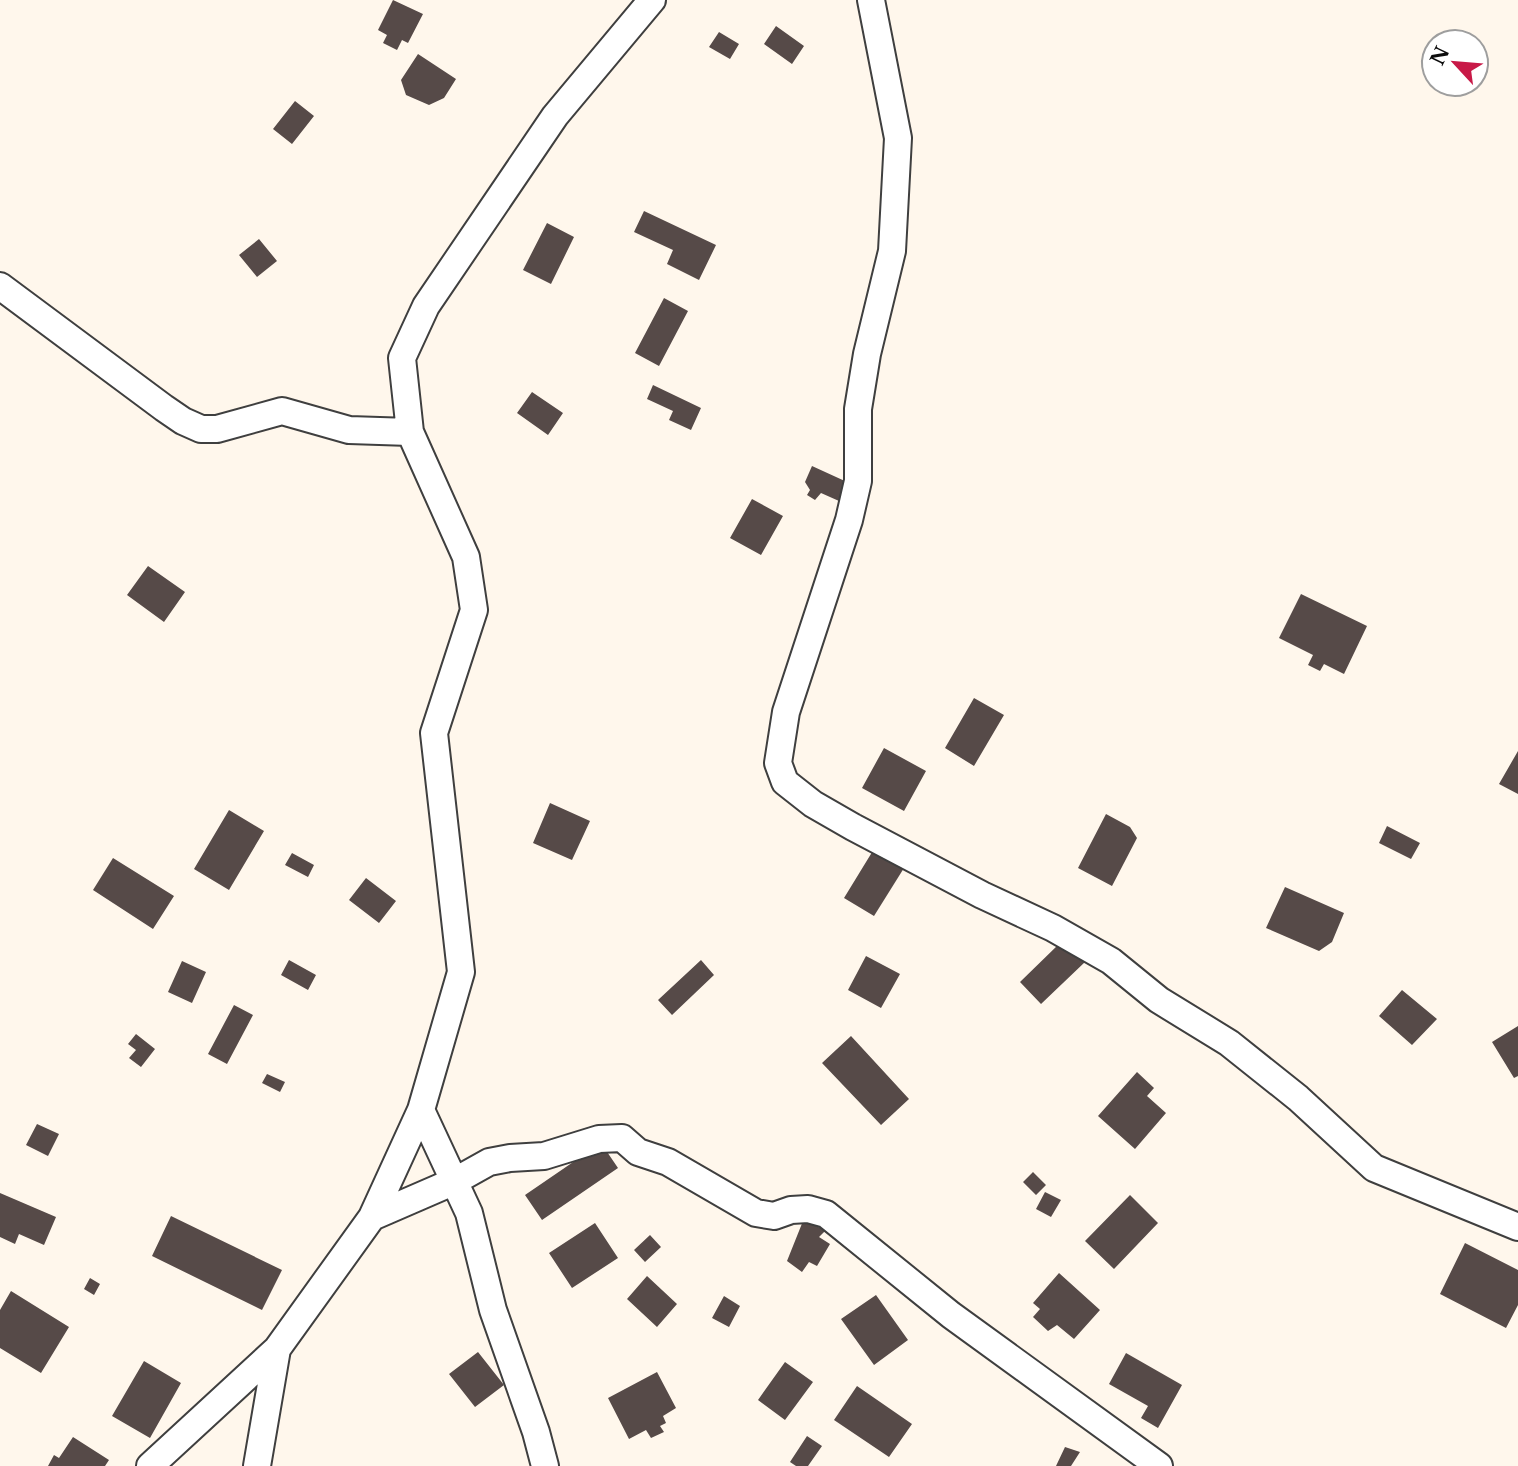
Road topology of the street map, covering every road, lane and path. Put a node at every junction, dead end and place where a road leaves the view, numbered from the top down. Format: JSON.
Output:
{"nodes":[{"id":1,"x":652,"y":0,"type":"edge"},
{"id":2,"x":871,"y":0,"type":"edge"},
{"id":3,"x":0,"y":286,"type":"edge"},
{"id":4,"x":410,"y":432,"type":"junction"},
{"id":5,"x":421,"y":1110,"type":"junction"},
{"id":6,"x":455,"y":1181,"type":"junction"},
{"id":7,"x":372,"y":1217,"type":"junction"},
{"id":8,"x":1518,"y":1227,"type":"edge"},
{"id":9,"x":277,"y":1349,"type":"junction"},
{"id":10,"x":150,"y":1466,"type":"edge"},
{"id":11,"x":257,"y":1466,"type":"edge"},
{"id":12,"x":545,"y":1466,"type":"edge"},
{"id":13,"x":1159,"y":1466,"type":"edge"}],
"edges":[{"from":1,"to":4,"type":"street"},
{"from":2,"to":8,"type":"street"},
{"from":3,"to":4,"type":"street"},
{"from":4,"to":5,"type":"street"},
{"from":5,"to":6,"type":"street"},
{"from":5,"to":7,"type":"street"},
{"from":6,"to":7,"type":"street"},
{"from":6,"to":12,"type":"street"},
{"from":6,"to":13,"type":"street"},
{"from":7,"to":9,"type":"street"},
{"from":9,"to":10,"type":"street"},
{"from":9,"to":11,"type":"street"}]}
